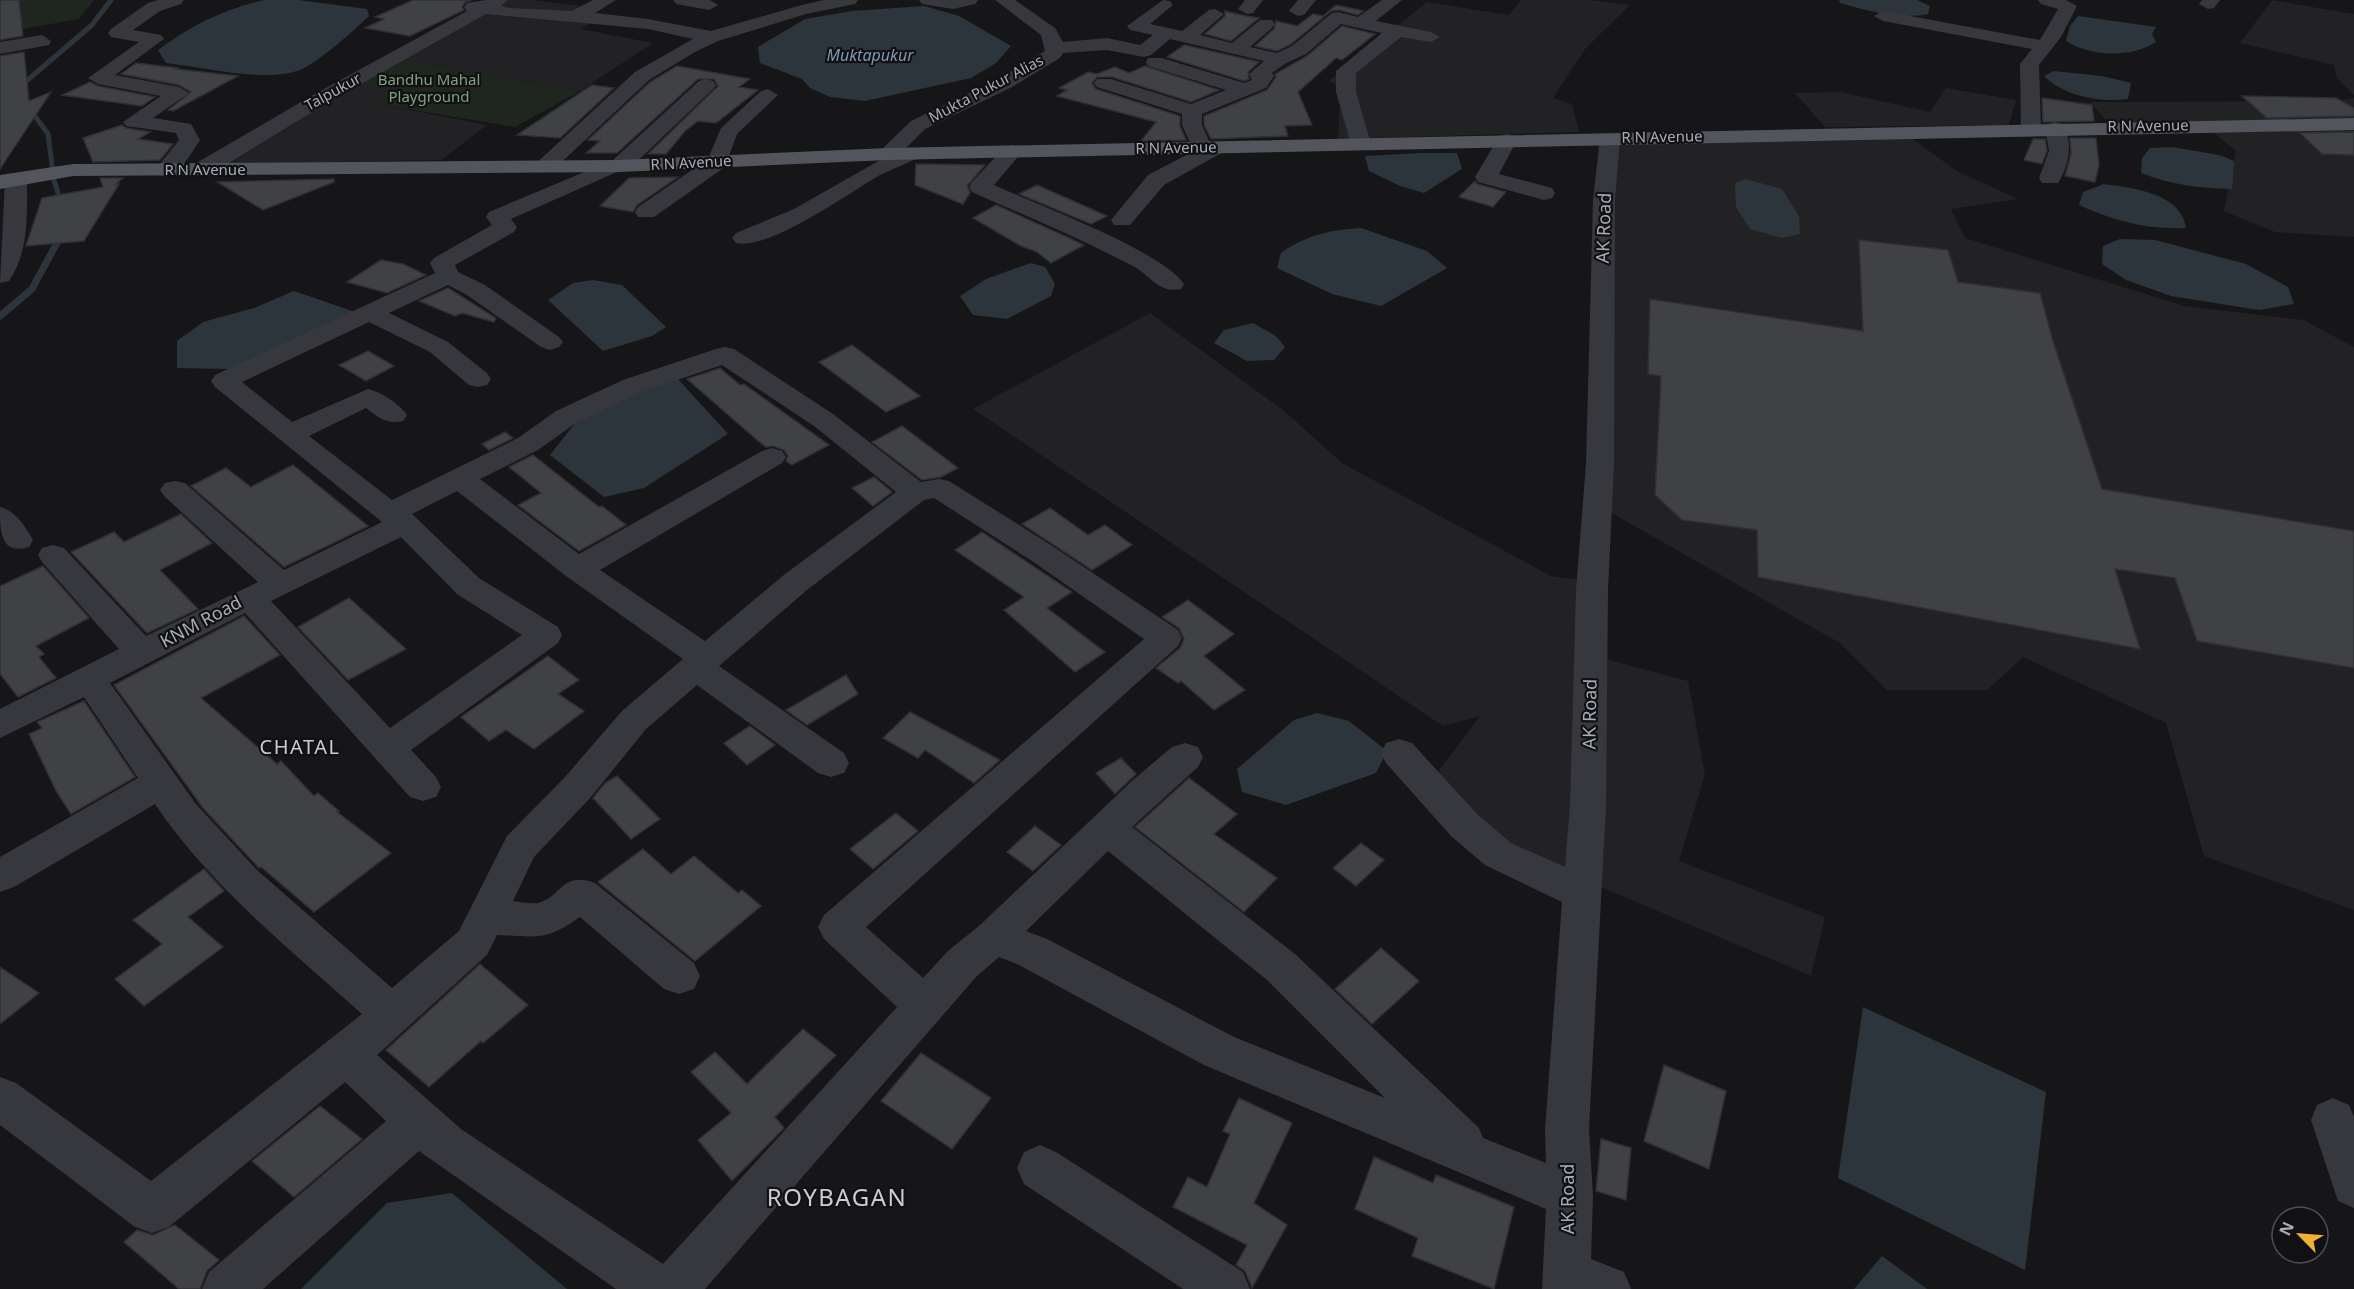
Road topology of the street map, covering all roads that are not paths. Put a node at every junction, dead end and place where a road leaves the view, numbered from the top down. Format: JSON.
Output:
{"nodes":[{"id":1,"x":175,"y":0,"type":"edge"},
{"id":2,"x":452,"y":0,"type":"edge"},
{"id":3,"x":499,"y":0,"type":"edge"},
{"id":4,"x":607,"y":0,"type":"edge"},
{"id":5,"x":682,"y":0,"type":"edge"},
{"id":6,"x":849,"y":0,"type":"edge"},
{"id":7,"x":928,"y":0,"type":"edge"},
{"id":8,"x":969,"y":0,"type":"edge"},
{"id":9,"x":1004,"y":0,"type":"edge"},
{"id":10,"x":1393,"y":0,"type":"edge"},
{"id":11,"x":2047,"y":0,"type":"edge"},
{"id":12,"x":2068,"y":3,"type":"edge"},
{"id":13,"x":709,"y":5,"type":"dead end"},
{"id":14,"x":1164,"y":5,"type":"dead end"},
{"id":15,"x":482,"y":10,"type":"junction"},
{"id":16,"x":1215,"y":14,"type":"dead end"},
{"id":17,"x":575,"y":16,"type":"junction"},
{"id":18,"x":1883,"y":16,"type":"dead end"},
{"id":19,"x":1266,"y":24,"type":"dead end"},
{"id":20,"x":1361,"y":24,"type":"junction"},
{"id":21,"x":1397,"y":31,"type":"junction"},
{"id":22,"x":1167,"y":33,"type":"junction"},
{"id":23,"x":1186,"y":37,"type":"junction"},
{"id":24,"x":712,"y":38,"type":"junction"},
{"id":25,"x":1431,"y":38,"type":"dead end"},
{"id":26,"x":42,"y":41,"type":"dead end"},
{"id":27,"x":2044,"y":46,"type":"junction"},
{"id":28,"x":0,"y":48,"type":"edge"},
{"id":29,"x":1056,"y":48,"type":"junction"},
{"id":30,"x":1236,"y":49,"type":"junction"},
{"id":31,"x":1279,"y":59,"type":"junction"},
{"id":32,"x":1155,"y":62,"type":"dead end"},
{"id":33,"x":1104,"y":83,"type":"dead end"},
{"id":34,"x":706,"y":85,"type":"dead end"},
{"id":35,"x":1245,"y":90,"type":"junction"},
{"id":36,"x":768,"y":95,"type":"dead end"},
{"id":37,"x":1192,"y":111,"type":"junction"},
{"id":38,"x":2354,"y":124,"type":"edge"},
{"id":39,"x":2055,"y":128,"type":"junction"},
{"id":40,"x":2031,"y":129,"type":"junction"},
{"id":41,"x":1610,"y":138,"type":"junction"},
{"id":42,"x":1507,"y":140,"type":"junction"},
{"id":43,"x":1361,"y":144,"type":"junction"},
{"id":44,"x":1210,"y":147,"type":"junction"},
{"id":45,"x":1012,"y":151,"type":"junction"},
{"id":46,"x":888,"y":154,"type":"junction"},
{"id":47,"x":911,"y":154,"type":"junction"},
{"id":48,"x":717,"y":162,"type":"junction"},
{"id":49,"x":615,"y":166,"type":"junction"},
{"id":50,"x":543,"y":167,"type":"junction"},
{"id":51,"x":166,"y":170,"type":"junction"},
{"id":52,"x":201,"y":170,"type":"junction"},
{"id":53,"x":2049,"y":178,"type":"dead end"},
{"id":54,"x":8,"y":182,"type":"edge"},
{"id":55,"x":1544,"y":193,"type":"dead end"},
{"id":56,"x":646,"y":212,"type":"dead end"},
{"id":57,"x":1122,"y":220,"type":"dead end"},
{"id":58,"x":744,"y":238,"type":"dead end"},
{"id":59,"x":0,"y":276,"type":"edge"},
{"id":60,"x":448,"y":276,"type":"junction"},
{"id":61,"x":1172,"y":284,"type":"dead end"},
{"id":62,"x":370,"y":313,"type":"junction"},
{"id":63,"x":550,"y":342,"type":"dead end"},
{"id":64,"x":478,"y":379,"type":"dead end"},
{"id":65,"x":393,"y":415,"type":"dead end"},
{"id":66,"x":290,"y":434,"type":"junction"},
{"id":67,"x":772,"y":457,"type":"dead end"},
{"id":68,"x":459,"y":478,"type":"junction"},
{"id":69,"x":175,"y":490,"type":"dead end"},
{"id":70,"x":915,"y":493,"type":"junction"},
{"id":71,"x":398,"y":518,"type":"junction"},
{"id":72,"x":53,"y":555,"type":"dead end"},
{"id":73,"x":577,"y":569,"type":"junction"},
{"id":74,"x":281,"y":585,"type":"junction"},
{"id":75,"x":249,"y":597,"type":"junction"},
{"id":76,"x":142,"y":653,"type":"junction"},
{"id":77,"x":700,"y":663,"type":"junction"},
{"id":78,"x":90,"y":680,"type":"junction"},
{"id":79,"x":0,"y":725,"type":"edge"},
{"id":80,"x":388,"y":748,"type":"junction"},
{"id":81,"x":1399,"y":753,"type":"dead end"},
{"id":82,"x":1185,"y":757,"type":"dead end"},
{"id":83,"x":831,"y":763,"type":"dead end"},
{"id":84,"x":161,"y":783,"type":"junction"},
{"id":85,"x":423,"y":787,"type":"dead end"},
{"id":86,"x":1107,"y":829,"type":"junction"},
{"id":87,"x":0,"y":876,"type":"edge"},
{"id":88,"x":1582,"y":893,"type":"junction"},
{"id":89,"x":485,"y":917,"type":"junction"},
{"id":90,"x":994,"y":937,"type":"junction"},
{"id":91,"x":679,"y":976,"type":"dead end"},
{"id":92,"x":925,"y":1006,"type":"junction"},
{"id":93,"x":391,"y":1014,"type":"junction"},
{"id":94,"x":346,"y":1055,"type":"junction"},
{"id":95,"x":0,"y":1098,"type":"edge"},
{"id":96,"x":2333,"y":1120,"type":"dead end"},
{"id":97,"x":420,"y":1121,"type":"junction"},
{"id":98,"x":1475,"y":1155,"type":"junction"},
{"id":99,"x":1040,"y":1168,"type":"dead end"},
{"id":100,"x":2354,"y":1185,"type":"edge"},
{"id":101,"x":1570,"y":1196,"type":"junction"},
{"id":102,"x":1580,"y":1284,"type":"edge"},
{"id":103,"x":226,"y":1289,"type":"edge"},
{"id":104,"x":658,"y":1289,"type":"edge"},
{"id":105,"x":673,"y":1289,"type":"edge"},
{"id":106,"x":1226,"y":1289,"type":"edge"}],
"edges":[{"from":1,"to":51,"type":"street"},
{"from":2,"to":15,"type":"street"},
{"from":3,"to":15,"type":"street","name":"Talpukur"},
{"from":4,"to":17,"type":"street"},
{"from":5,"to":13,"type":"street"},
{"from":6,"to":24,"type":"street"},
{"from":7,"to":8,"type":"street"},
{"from":9,"to":29,"type":"street","name":"Mukta Pukur Alias"},
{"from":10,"to":20,"type":"street"},
{"from":11,"to":12,"type":"street"},
{"from":12,"to":27,"type":"street"},
{"from":14,"to":22,"type":"street"},
{"from":15,"to":17,"type":"street"},
{"from":15,"to":52,"type":"street","name":"Talpukur"},
{"from":16,"to":23,"type":"street"},
{"from":17,"to":24,"type":"street"},
{"from":18,"to":27,"type":"street"},
{"from":19,"to":30,"type":"street"},
{"from":20,"to":21,"type":"street"},
{"from":20,"to":31,"type":"street"},
{"from":21,"to":25,"type":"street"},
{"from":21,"to":43,"type":"street"},
{"from":22,"to":23,"type":"street"},
{"from":22,"to":29,"type":"street"},
{"from":23,"to":30,"type":"street"},
{"from":24,"to":50,"type":"street"},
{"from":26,"to":28,"type":"street"},
{"from":27,"to":40,"type":"street"},
{"from":29,"to":46,"type":"street","name":"Mukta Pukur Alias"},
{"from":30,"to":31,"type":"street"},
{"from":31,"to":35,"type":"street"},
{"from":32,"to":35,"type":"street"},
{"from":33,"to":37,"type":"street"},
{"from":34,"to":49,"type":"street"},
{"from":35,"to":37,"type":"street"},
{"from":36,"to":48,"type":"street"},
{"from":37,"to":44,"type":"street"},
{"from":38,"to":39,"type":"main road","name":"R N Avenue"},
{"from":39,"to":40,"type":"main road","name":"R N Avenue"},
{"from":39,"to":53,"type":"street"},
{"from":40,"to":41,"type":"main road","name":"R N Avenue"},
{"from":41,"to":42,"type":"main road","name":"R N Avenue"},
{"from":41,"to":88,"type":"street","name":"AK Road"},
{"from":42,"to":43,"type":"main road","name":"R N Avenue"},
{"from":42,"to":55,"type":"street"},
{"from":43,"to":44,"type":"main road","name":"R N Avenue"},
{"from":44,"to":45,"type":"main road","name":"R N Avenue"},
{"from":44,"to":57,"type":"street"},
{"from":45,"to":47,"type":"main road","name":"R N Avenue"},
{"from":45,"to":61,"type":"street"},
{"from":46,"to":47,"type":"main road","name":"R N Avenue"},
{"from":46,"to":48,"type":"main road","name":"R N Avenue"},
{"from":47,"to":58,"type":"street"},
{"from":48,"to":49,"type":"main road","name":"R N Avenue"},
{"from":48,"to":56,"type":"street"},
{"from":49,"to":50,"type":"main road","name":"R N Avenue"},
{"from":49,"to":60,"type":"street"},
{"from":50,"to":52,"type":"main road","name":"R N Avenue"},
{"from":51,"to":52,"type":"main road","name":"R N Avenue"},
{"from":51,"to":54,"type":"main road","name":"R N Avenue"},
{"from":54,"to":59,"type":"street"},
{"from":60,"to":62,"type":"street"},
{"from":60,"to":63,"type":"street"},
{"from":62,"to":64,"type":"street"},
{"from":62,"to":66,"type":"street"},
{"from":65,"to":66,"type":"street"},
{"from":66,"to":71,"type":"street"},
{"from":67,"to":73,"type":"street"},
{"from":68,"to":70,"type":"street","name":"KNM Road"},
{"from":68,"to":71,"type":"street","name":"KNM Road"},
{"from":68,"to":73,"type":"street"},
{"from":69,"to":74,"type":"street"},
{"from":70,"to":77,"type":"street"},
{"from":70,"to":92,"type":"street"},
{"from":71,"to":74,"type":"street","name":"KNM Road"},
{"from":71,"to":80,"type":"street"},
{"from":72,"to":76,"type":"street"},
{"from":73,"to":77,"type":"street"},
{"from":74,"to":75,"type":"street","name":"KNM Road"},
{"from":75,"to":76,"type":"street","name":"KNM Road"},
{"from":75,"to":80,"type":"street"},
{"from":76,"to":78,"type":"street","name":"KNM Road"},
{"from":77,"to":83,"type":"street"},
{"from":77,"to":89,"type":"street"},
{"from":78,"to":79,"type":"street","name":"KNM Road"},
{"from":78,"to":84,"type":"street"},
{"from":80,"to":85,"type":"street"},
{"from":81,"to":88,"type":"street"},
{"from":82,"to":86,"type":"street"},
{"from":84,"to":87,"type":"street"},
{"from":84,"to":93,"type":"street"},
{"from":86,"to":90,"type":"street"},
{"from":86,"to":98,"type":"street"},
{"from":88,"to":101,"type":"street","name":"AK Road"},
{"from":89,"to":91,"type":"street"},
{"from":89,"to":93,"type":"street"},
{"from":90,"to":92,"type":"street"},
{"from":90,"to":98,"type":"street"},
{"from":92,"to":105,"type":"street"},
{"from":93,"to":94,"type":"street"},
{"from":94,"to":95,"type":"street"},
{"from":94,"to":97,"type":"street"},
{"from":96,"to":100,"type":"street"},
{"from":97,"to":103,"type":"street"},
{"from":97,"to":104,"type":"street"},
{"from":98,"to":101,"type":"street"},
{"from":99,"to":106,"type":"street"},
{"from":101,"to":102,"type":"street","name":"AK Road"}]}
